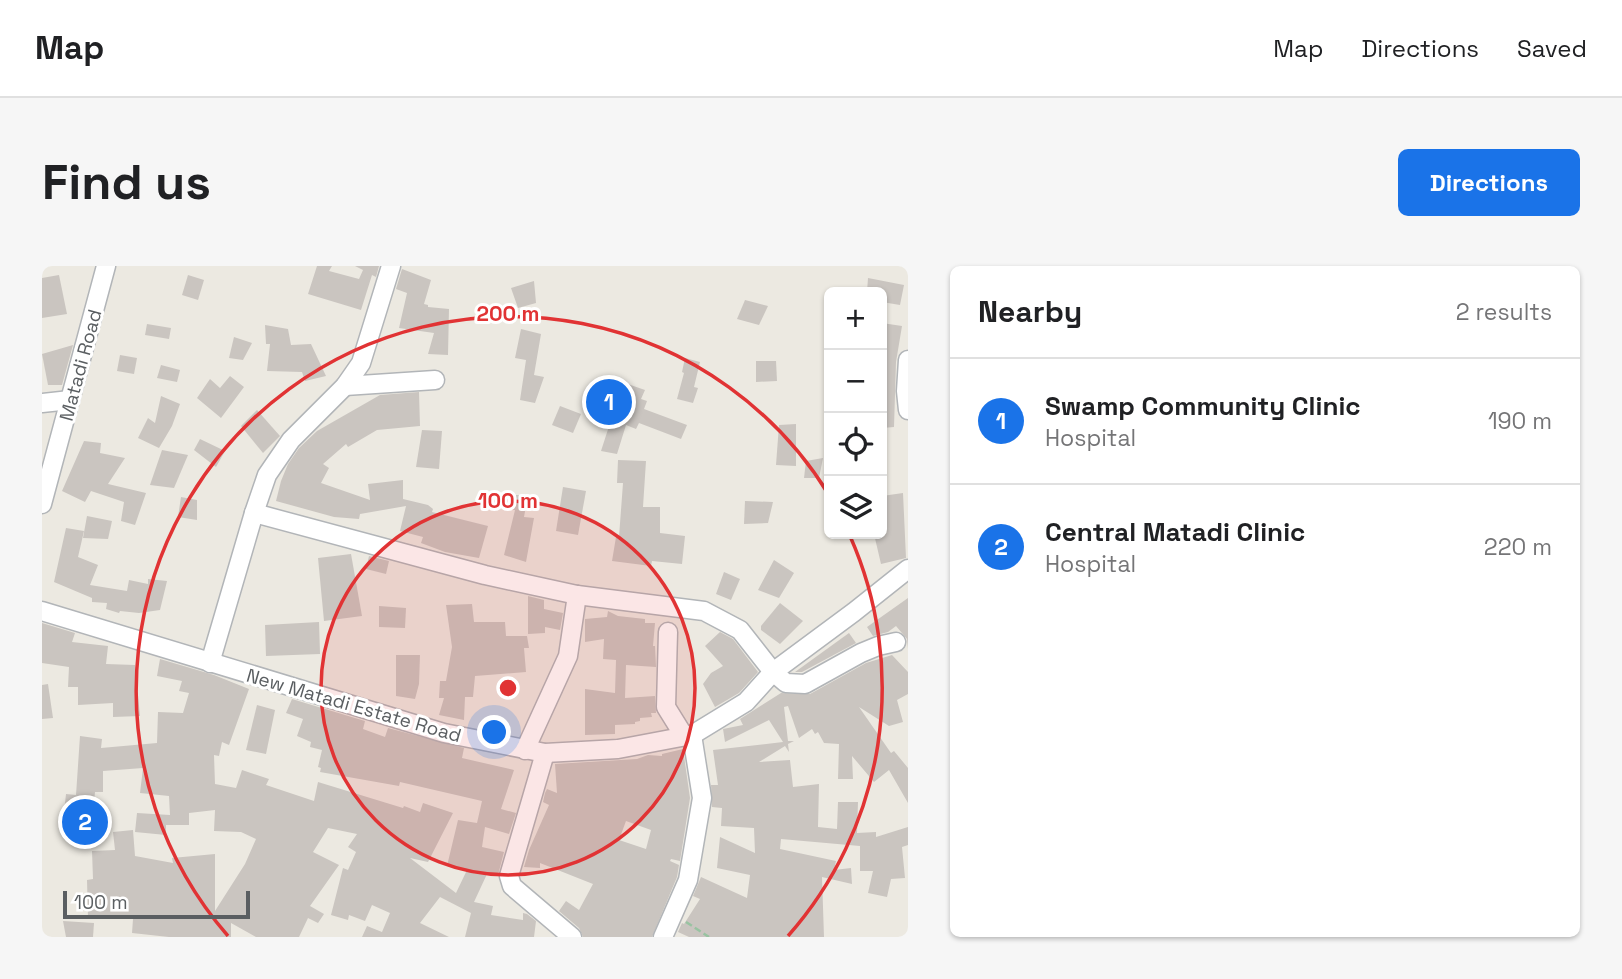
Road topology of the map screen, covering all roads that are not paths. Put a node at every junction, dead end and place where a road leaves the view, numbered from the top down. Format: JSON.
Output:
{"nodes":[{"id":1,"x":106,"y":266,"type":"edge"},
{"id":2,"x":391,"y":266,"type":"edge"},
{"id":3,"x":908,"y":360,"type":"edge"},
{"id":4,"x":435,"y":380,"type":"dead end"},
{"id":5,"x":345,"y":386,"type":"junction"},
{"id":6,"x":70,"y":400,"type":"junction"},
{"id":7,"x":42,"y":403,"type":"edge"},
{"id":8,"x":908,"y":410,"type":"edge"},
{"id":9,"x":42,"y":505,"type":"edge"},
{"id":10,"x":254,"y":513,"type":"junction"},
{"id":11,"x":908,"y":569,"type":"edge"},
{"id":12,"x":577,"y":595,"type":"junction"},
{"id":13,"x":42,"y":611,"type":"edge"},
{"id":14,"x":668,"y":632,"type":"dead end"},
{"id":15,"x":896,"y":642,"type":"dead end"},
{"id":16,"x":210,"y":663,"type":"junction"},
{"id":17,"x":773,"y":672,"type":"junction"},
{"id":18,"x":688,"y":736,"type":"junction"},
{"id":19,"x":525,"y":750,"type":"junction"},
{"id":20,"x":545,"y":753,"type":"junction"},
{"id":21,"x":572,"y":937,"type":"edge"},
{"id":22,"x":663,"y":937,"type":"edge"}],
"edges":[{"from":1,"to":6,"type":"street","name":"Matadi Road"},
{"from":2,"to":5,"type":"street"},
{"from":3,"to":8,"type":"street"},
{"from":4,"to":5,"type":"street"},
{"from":5,"to":10,"type":"street"},
{"from":6,"to":7,"type":"street"},
{"from":6,"to":9,"type":"street","name":"Matadi Road"},
{"from":10,"to":12,"type":"street"},
{"from":10,"to":16,"type":"street"},
{"from":11,"to":17,"type":"street","name":"New Matadi Estate Road"},
{"from":12,"to":17,"type":"street"},
{"from":12,"to":19,"type":"street"},
{"from":13,"to":16,"type":"street","name":"New Matadi Estate Road"},
{"from":14,"to":18,"type":"street"},
{"from":15,"to":17,"type":"street"},
{"from":16,"to":19,"type":"street","name":"New Matadi Estate Road"},
{"from":17,"to":18,"type":"street","name":"New Matadi Estate Road"},
{"from":18,"to":20,"type":"street","name":"New Matadi Estate Road"},
{"from":18,"to":22,"type":"street"},
{"from":19,"to":20,"type":"street","name":"New Matadi Estate Road"},
{"from":20,"to":21,"type":"street"}]}
